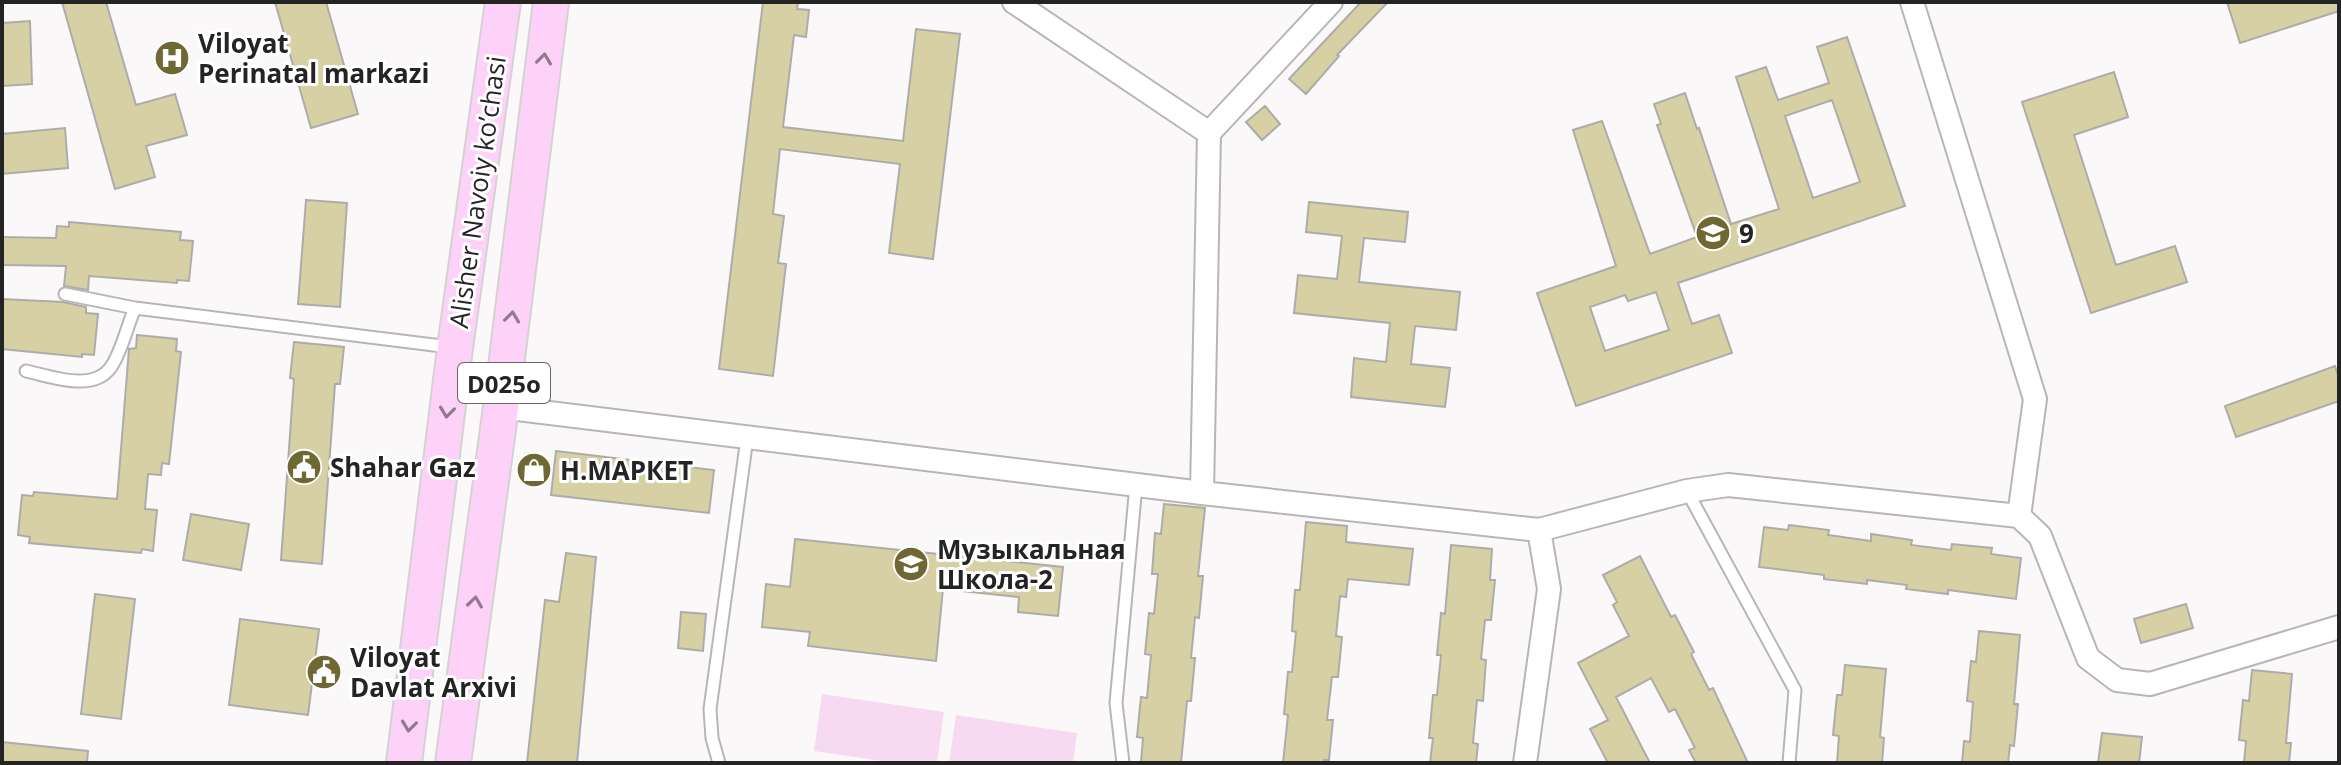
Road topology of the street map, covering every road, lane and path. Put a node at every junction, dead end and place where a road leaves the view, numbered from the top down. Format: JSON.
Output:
{"nodes":[{"id":1,"x":503,"y":2,"type":"edge"},
{"id":2,"x":551,"y":2,"type":"edge"},
{"id":3,"x":1014,"y":2,"type":"edge"},
{"id":4,"x":1331,"y":2,"type":"edge"},
{"id":5,"x":1912,"y":2,"type":"edge"},
{"id":6,"x":1209,"y":133,"type":"junction"},
{"id":7,"x":65,"y":294,"type":"dead end"},
{"id":8,"x":135,"y":308,"type":"junction"},
{"id":9,"x":455,"y":348,"type":"junction"},
{"id":10,"x":26,"y":371,"type":"dead end"},
{"id":11,"x":501,"y":407,"type":"junction"},
{"id":12,"x":747,"y":438,"type":"junction"},
{"id":13,"x":1136,"y":485,"type":"junction"},
{"id":14,"x":1687,"y":491,"type":"junction"},
{"id":15,"x":1202,"y":493,"type":"junction"},
{"id":16,"x":2019,"y":516,"type":"junction"},
{"id":17,"x":1539,"y":530,"type":"junction"},
{"id":18,"x":2339,"y":627,"type":"edge"},
{"id":19,"x":404,"y":763,"type":"edge"},
{"id":20,"x":453,"y":763,"type":"edge"},
{"id":21,"x":719,"y":763,"type":"edge"},
{"id":22,"x":1123,"y":763,"type":"edge"},
{"id":23,"x":1525,"y":763,"type":"edge"},
{"id":24,"x":1789,"y":763,"type":"edge"}],
"edges":[{"from":1,"to":9,"type":"main road","name":"Alisher Navoiy ko’chasi"},
{"from":11,"to":2,"type":"main road","name":"Alisher Navoiy ko’chasi","number":"D025o","one_way":true},
{"from":3,"to":6,"type":"street"},
{"from":4,"to":6,"type":"street"},
{"from":5,"to":16,"type":"street"},
{"from":6,"to":15,"type":"street"},
{"from":7,"to":8,"type":"lane"},
{"from":8,"to":9,"type":"lane"},
{"from":8,"to":10,"type":"lane"},
{"from":9,"to":19,"type":"main road","name":"Alisher Navoiy ko’chasi","one_way":true},
{"from":11,"to":12,"type":"street"},
{"from":20,"to":11,"type":"main road","name":"Alisher Navoiy ko’chasi","number":"D025o","one_way":true},
{"from":12,"to":13,"type":"street"},
{"from":12,"to":21,"type":"lane"},
{"from":13,"to":15,"type":"street"},
{"from":13,"to":22,"type":"lane"},
{"from":14,"to":16,"type":"street"},
{"from":14,"to":17,"type":"street"},
{"from":14,"to":24,"type":"lane"},
{"from":15,"to":17,"type":"street"},
{"from":16,"to":18,"type":"street"},
{"from":17,"to":23,"type":"street"}]}
